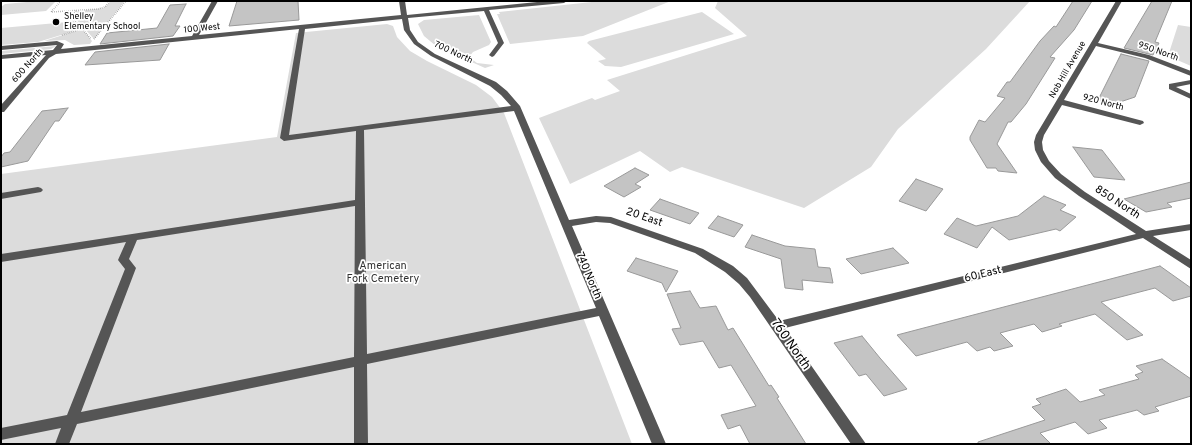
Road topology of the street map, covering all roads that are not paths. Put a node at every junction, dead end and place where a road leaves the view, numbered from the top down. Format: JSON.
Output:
{"nodes":[{"id":1,"x":215,"y":1,"type":"edge"},
{"id":2,"x":402,"y":1,"type":"edge"},
{"id":3,"x":564,"y":1,"type":"edge"},
{"id":4,"x":1119,"y":1,"type":"edge"},
{"id":5,"x":486,"y":9,"type":"junction"},
{"id":6,"x":404,"y":18,"type":"junction"},
{"id":7,"x":302,"y":28,"type":"junction"},
{"id":8,"x":194,"y":38,"type":"junction"},
{"id":9,"x":1094,"y":44,"type":"junction"},
{"id":10,"x":1,"y":48,"type":"edge"},
{"id":11,"x":52,"y":52,"type":"junction"},
{"id":12,"x":492,"y":55,"type":"dead end"},
{"id":13,"x":1,"y":57,"type":"edge"},
{"id":14,"x":1191,"y":74,"type":"edge"},
{"id":15,"x":1191,"y":82,"type":"edge"},
{"id":16,"x":1191,"y":97,"type":"edge"},
{"id":17,"x":1061,"y":102,"type":"junction"},
{"id":18,"x":517,"y":108,"type":"junction"},
{"id":19,"x":1,"y":110,"type":"edge"},
{"id":20,"x":1140,"y":123,"type":"dead end"},
{"id":21,"x":360,"y":128,"type":"junction"},
{"id":22,"x":1039,"y":150,"type":"joint"},
{"id":23,"x":38,"y":190,"type":"dead end"},
{"id":24,"x":1,"y":196,"type":"edge"},
{"id":25,"x":361,"y":202,"type":"junction"},
{"id":26,"x":566,"y":224,"type":"junction"},
{"id":27,"x":1191,"y":227,"type":"edge"},
{"id":28,"x":1145,"y":235,"type":"junction"},
{"id":29,"x":133,"y":238,"type":"junction"},
{"id":30,"x":710,"y":257,"type":"joint"},
{"id":31,"x":1,"y":258,"type":"edge"},
{"id":32,"x":1191,"y":265,"type":"edge"},
{"id":33,"x":603,"y":311,"type":"junction"},
{"id":34,"x":776,"y":326,"type":"junction"},
{"id":35,"x":361,"y":361,"type":"junction"},
{"id":36,"x":72,"y":419,"type":"junction"},
{"id":37,"x":1,"y":434,"type":"edge"},
{"id":38,"x":62,"y":444,"type":"edge"},
{"id":39,"x":361,"y":444,"type":"edge"},
{"id":40,"x":659,"y":444,"type":"edge"},
{"id":41,"x":859,"y":444,"type":"edge"}],
"edges":[{"from":1,"to":8,"type":"street"},
{"from":2,"to":6,"type":"street","name":"700 North"},
{"from":3,"to":5,"type":"street","name":"100 West"},
{"from":4,"to":9,"type":"street","name":"Nob Hill Avenue"},
{"from":5,"to":6,"type":"street","name":"100 West"},
{"from":5,"to":12,"type":"street"},
{"from":6,"to":7,"type":"street","name":"100 West"},
{"from":6,"to":18,"type":"street","name":"700 North"},
{"from":7,"to":8,"type":"street","name":"100 West"},
{"from":7,"to":21,"type":"street"},
{"from":8,"to":11,"type":"street","name":"100 West"},
{"from":9,"to":14,"type":"street","name":"950 North"},
{"from":9,"to":17,"type":"street","name":"Nob Hill Avenue"},
{"from":10,"to":11,"type":"street"},
{"from":11,"to":13,"type":"street","name":"100 West"},
{"from":11,"to":19,"type":"street","name":"600 North"},
{"from":15,"to":16,"type":"street"},
{"from":17,"to":20,"type":"street","name":"920 North"},
{"from":17,"to":22,"type":"street","name":"Nob Hill Avenue"},
{"from":18,"to":21,"type":"street"},
{"from":18,"to":26,"type":"street","name":"740 North"},
{"from":21,"to":25,"type":"street"},
{"from":22,"to":28,"type":"street","name":"850 North"},
{"from":23,"to":24,"type":"street"},
{"from":25,"to":29,"type":"street"},
{"from":25,"to":35,"type":"street"},
{"from":26,"to":30,"type":"street","name":"20 East"},
{"from":26,"to":33,"type":"street","name":"740 North"},
{"from":27,"to":28,"type":"street","name":"60 East"},
{"from":28,"to":32,"type":"street","name":"850 North"},
{"from":28,"to":34,"type":"street","name":"60 East"},
{"from":29,"to":31,"type":"street"},
{"from":29,"to":36,"type":"street"},
{"from":30,"to":34,"type":"street","name":"760 North"},
{"from":33,"to":35,"type":"street"},
{"from":33,"to":40,"type":"street","name":"740 North"},
{"from":34,"to":41,"type":"street","name":"760 North"},
{"from":35,"to":36,"type":"street"},
{"from":35,"to":39,"type":"street"},
{"from":36,"to":37,"type":"street"},
{"from":36,"to":38,"type":"street"}]}
